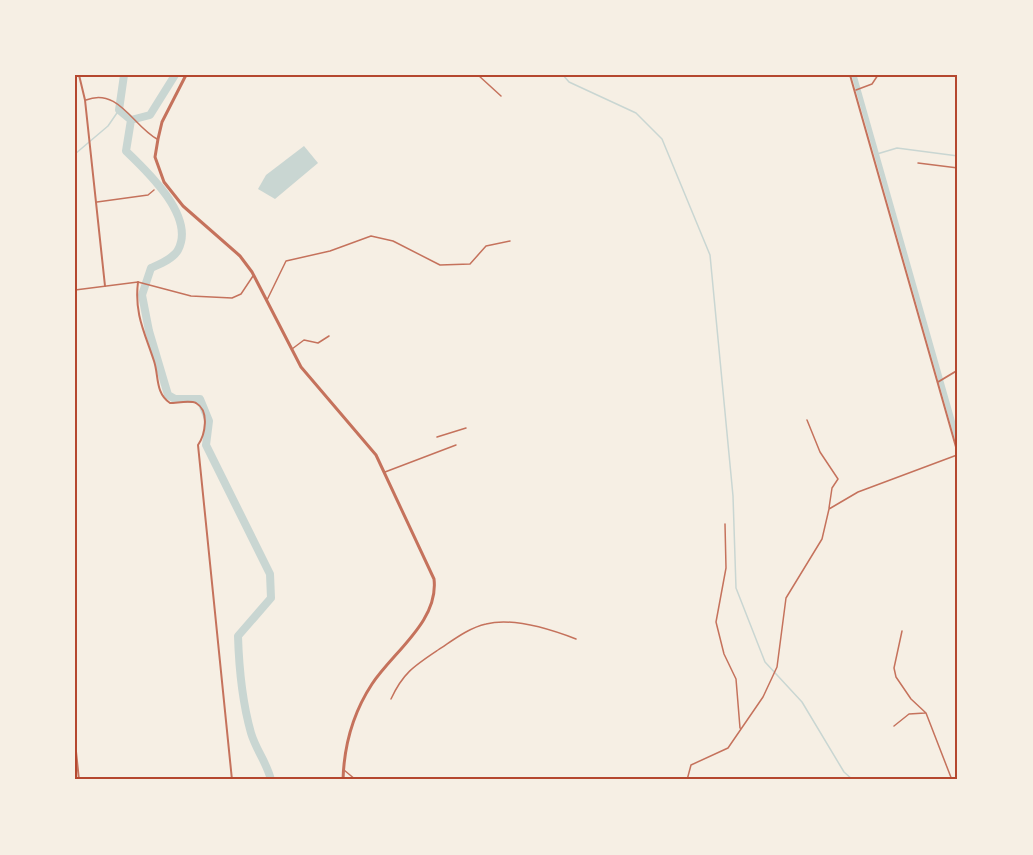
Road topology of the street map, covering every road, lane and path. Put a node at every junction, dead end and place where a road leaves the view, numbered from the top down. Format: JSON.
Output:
{"nodes":[{"id":1,"x":79,"y":75,"type":"edge"},
{"id":2,"x":186,"y":75,"type":"edge"},
{"id":3,"x":478,"y":75,"type":"edge"},
{"id":4,"x":850,"y":75,"type":"edge"},
{"id":5,"x":878,"y":75,"type":"edge"},
{"id":6,"x":856,"y":90,"type":"junction"},
{"id":7,"x":501,"y":96,"type":"dead end"},
{"id":8,"x":85,"y":100,"type":"junction"},
{"id":9,"x":158,"y":139,"type":"junction"},
{"id":10,"x":918,"y":163,"type":"dead end"},
{"id":11,"x":958,"y":168,"type":"edge"},
{"id":12,"x":154,"y":190,"type":"dead end"},
{"id":13,"x":96,"y":202,"type":"junction"},
{"id":14,"x":510,"y":241,"type":"dead end"},
{"id":15,"x":254,"y":275,"type":"junction"},
{"id":16,"x":138,"y":282,"type":"junction"},
{"id":17,"x":105,"y":286,"type":"junction"},
{"id":18,"x":75,"y":290,"type":"edge"},
{"id":19,"x":266,"y":301,"type":"junction"},
{"id":20,"x":329,"y":336,"type":"dead end"},
{"id":21,"x":291,"y":349,"type":"junction"},
{"id":22,"x":958,"y":370,"type":"edge"},
{"id":23,"x":938,"y":382,"type":"junction"},
{"id":24,"x":807,"y":420,"type":"dead end"},
{"id":25,"x":466,"y":428,"type":"dead end"},
{"id":26,"x":437,"y":437,"type":"dead end"},
{"id":27,"x":456,"y":445,"type":"dead end"},
{"id":28,"x":958,"y":455,"type":"edge"},
{"id":29,"x":384,"y":472,"type":"junction"},
{"id":30,"x":829,"y":509,"type":"junction"},
{"id":31,"x":725,"y":524,"type":"dead end"},
{"id":32,"x":902,"y":631,"type":"dead end"},
{"id":33,"x":576,"y":639,"type":"dead end"},
{"id":34,"x":392,"y":699,"type":"dead end"},
{"id":35,"x":926,"y":713,"type":"junction"},
{"id":36,"x":894,"y":726,"type":"dead end"},
{"id":37,"x":740,"y":729,"type":"junction"},
{"id":38,"x":75,"y":742,"type":"edge"},
{"id":39,"x":343,"y":770,"type":"junction"},
{"id":40,"x":79,"y":780,"type":"edge"},
{"id":41,"x":232,"y":780,"type":"edge"},
{"id":42,"x":343,"y":780,"type":"edge"},
{"id":43,"x":356,"y":780,"type":"edge"},
{"id":44,"x":687,"y":780,"type":"edge"},
{"id":45,"x":952,"y":780,"type":"edge"}],
"edges":[{"from":1,"to":8,"type":"street"},
{"from":2,"to":9,"type":"street"},
{"from":3,"to":7,"type":"lane"},
{"from":4,"to":6,"type":"street"},
{"from":5,"to":6,"type":"lane"},
{"from":6,"to":23,"type":"street"},
{"from":8,"to":9,"type":"lane"},
{"from":8,"to":13,"type":"street"},
{"from":9,"to":15,"type":"street"},
{"from":10,"to":11,"type":"lane"},
{"from":12,"to":13,"type":"lane"},
{"from":13,"to":17,"type":"street"},
{"from":14,"to":19,"type":"lane"},
{"from":15,"to":16,"type":"lane"},
{"from":15,"to":19,"type":"street"},
{"from":16,"to":17,"type":"lane"},
{"from":16,"to":41,"type":"street"},
{"from":17,"to":18,"type":"lane"},
{"from":19,"to":21,"type":"street"},
{"from":20,"to":21,"type":"lane"},
{"from":21,"to":29,"type":"street"},
{"from":22,"to":23,"type":"street"},
{"from":23,"to":28,"type":"street"},
{"from":24,"to":30,"type":"lane"},
{"from":25,"to":26,"type":"lane"},
{"from":27,"to":29,"type":"lane"},
{"from":28,"to":30,"type":"lane"},
{"from":29,"to":39,"type":"street"},
{"from":30,"to":37,"type":"lane"},
{"from":31,"to":37,"type":"lane"},
{"from":32,"to":35,"type":"lane"},
{"from":33,"to":34,"type":"lane"},
{"from":35,"to":36,"type":"lane"},
{"from":35,"to":45,"type":"lane"},
{"from":37,"to":44,"type":"lane"},
{"from":38,"to":40,"type":"street"},
{"from":39,"to":42,"type":"street"},
{"from":39,"to":43,"type":"lane"}]}
